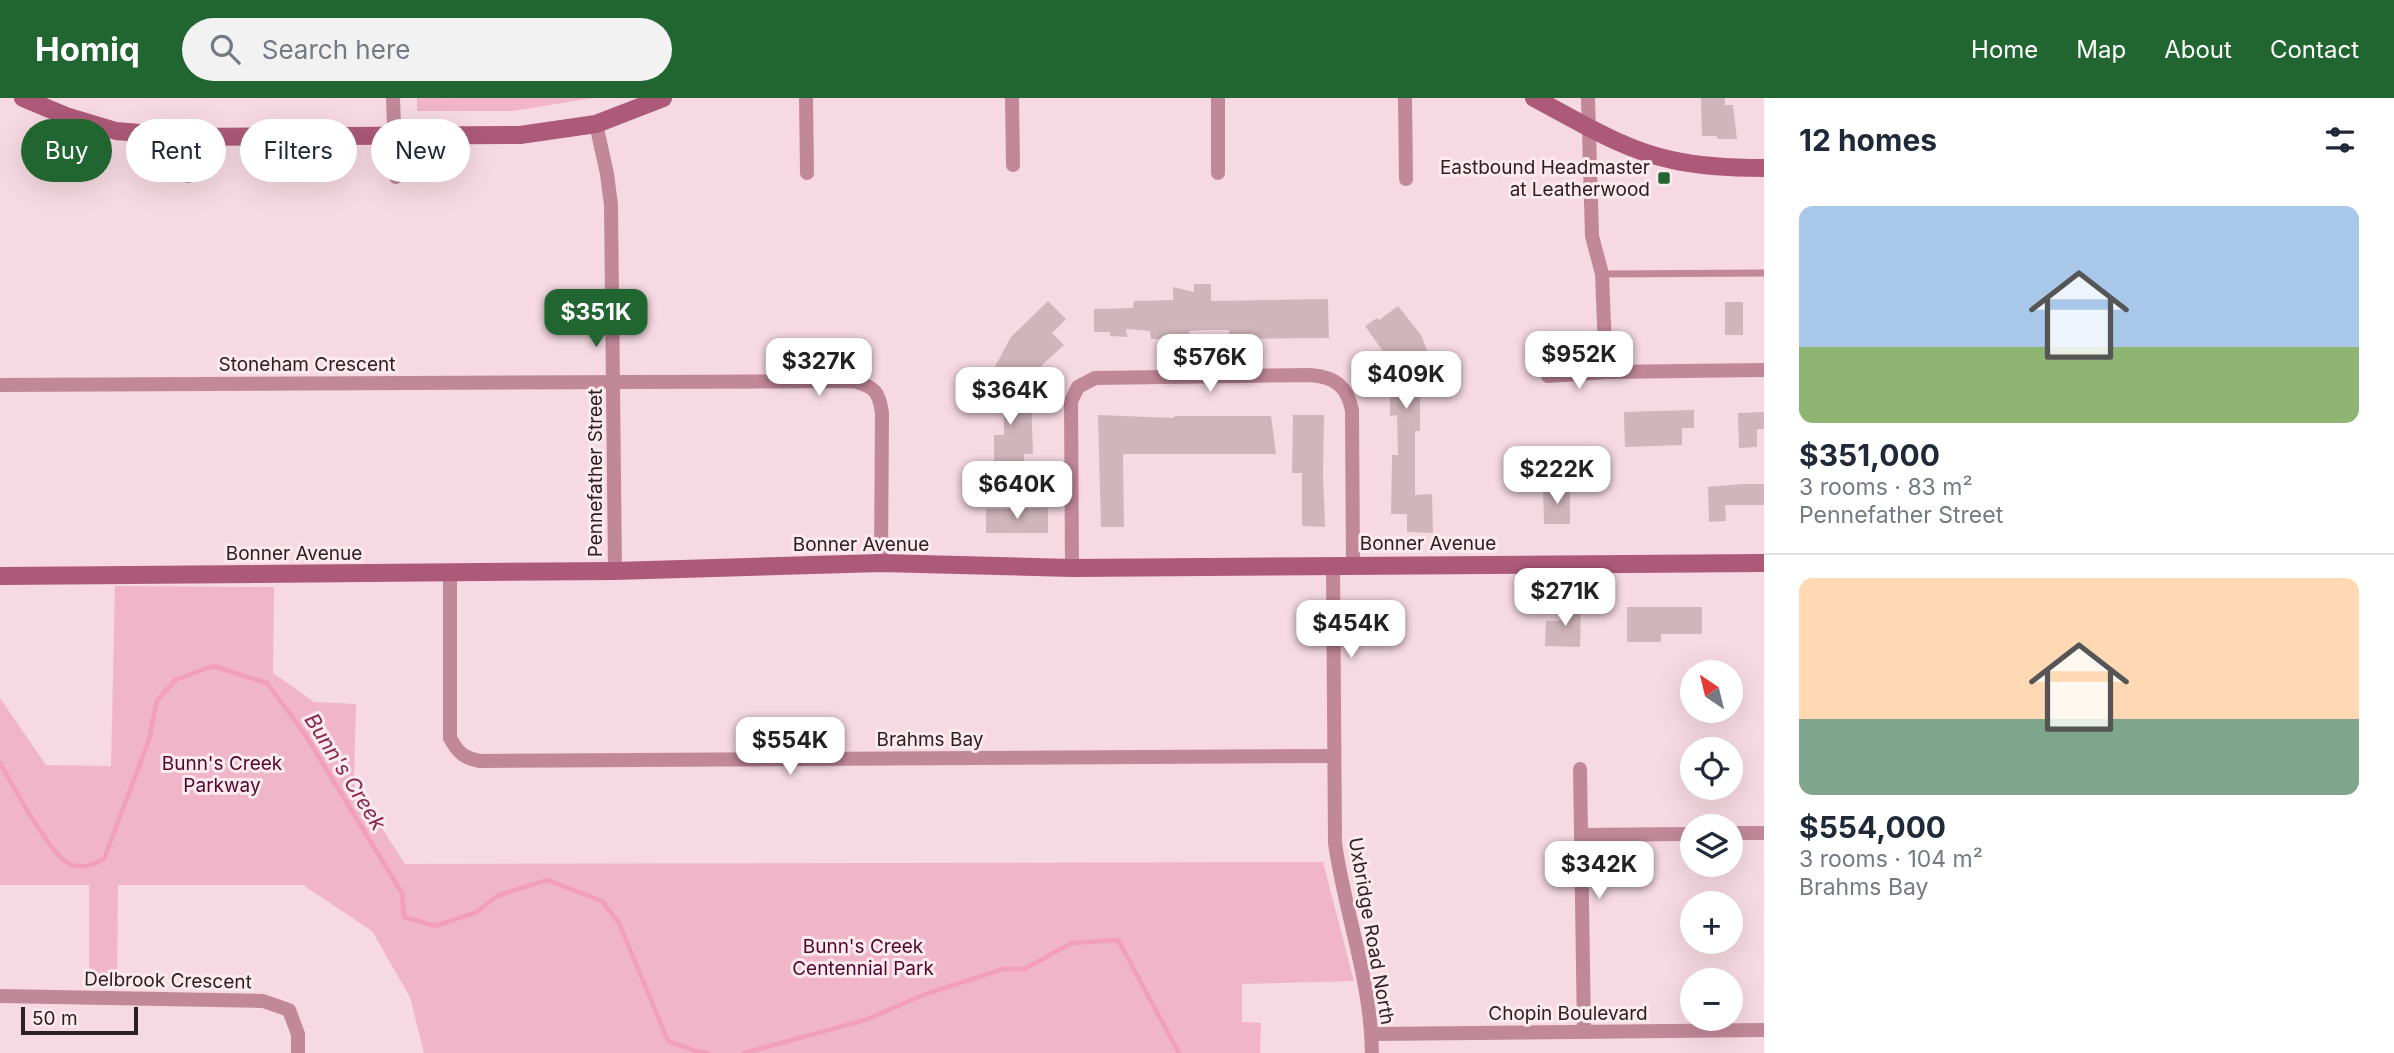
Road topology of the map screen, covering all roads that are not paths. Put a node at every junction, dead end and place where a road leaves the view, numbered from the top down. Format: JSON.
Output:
{"nodes":[{"id":1,"x":23,"y":98,"type":"edge"},
{"id":2,"x":393,"y":98,"type":"edge"},
{"id":3,"x":663,"y":98,"type":"edge"},
{"id":4,"x":806,"y":98,"type":"edge"},
{"id":5,"x":1012,"y":98,"type":"edge"},
{"id":6,"x":1218,"y":98,"type":"edge"},
{"id":7,"x":1405,"y":98,"type":"edge"},
{"id":8,"x":1534,"y":98,"type":"edge"},
{"id":9,"x":1588,"y":98,"type":"edge"},
{"id":10,"x":394,"y":119,"type":"edge"},
{"id":11,"x":596,"y":124,"type":"junction"},
{"id":12,"x":1589,"y":126,"type":"junction"},
{"id":13,"x":126,"y":132,"type":"edge"},
{"id":14,"x":470,"y":135,"type":"edge"},
{"id":15,"x":371,"y":136,"type":"edge"},
{"id":16,"x":226,"y":137,"type":"edge"},
{"id":17,"x":1013,"y":165,"type":"dead end"},
{"id":18,"x":1764,"y":168,"type":"edge"},
{"id":19,"x":807,"y":173,"type":"dead end"},
{"id":20,"x":1218,"y":173,"type":"dead end"},
{"id":21,"x":1406,"y":179,"type":"dead end"},
{"id":22,"x":1764,"y":273,"type":"edge"},
{"id":23,"x":1602,"y":274,"type":"junction"},
{"id":24,"x":1764,"y":370,"type":"edge"},
{"id":25,"x":1606,"y":372,"type":"junction"},
{"id":26,"x":1548,"y":376,"type":"dead end"},
{"id":27,"x":614,"y":381,"type":"junction"},
{"id":28,"x":0,"y":385,"type":"edge"},
{"id":29,"x":880,"y":563,"type":"junction"},
{"id":30,"x":1764,"y":563,"type":"edge"},
{"id":31,"x":1353,"y":564,"type":"junction"},
{"id":32,"x":1333,"y":565,"type":"junction"},
{"id":33,"x":1072,"y":568,"type":"junction"},
{"id":34,"x":615,"y":571,"type":"junction"},
{"id":35,"x":450,"y":573,"type":"junction"},
{"id":36,"x":0,"y":576,"type":"edge"},
{"id":37,"x":1334,"y":756,"type":"junction"},
{"id":38,"x":1580,"y":769,"type":"dead end"},
{"id":39,"x":1743,"y":833,"type":"edge"},
{"id":40,"x":1764,"y":833,"type":"edge"},
{"id":41,"x":1680,"y":834,"type":"edge"},
{"id":42,"x":1581,"y":835,"type":"junction"},
{"id":43,"x":0,"y":996,"type":"edge"},
{"id":44,"x":1764,"y":1030,"type":"edge"},
{"id":45,"x":1584,"y":1032,"type":"junction"},
{"id":46,"x":1372,"y":1034,"type":"junction"},
{"id":47,"x":298,"y":1053,"type":"edge"},
{"id":48,"x":1372,"y":1053,"type":"edge"}],
"edges":[{"from":1,"to":13,"type":"street"},
{"from":2,"to":10,"type":"street"},
{"from":3,"to":11,"type":"street"},
{"from":4,"to":19,"type":"street"},
{"from":5,"to":17,"type":"street"},
{"from":6,"to":20,"type":"street"},
{"from":7,"to":21,"type":"street"},
{"from":8,"to":12,"type":"street"},
{"from":9,"to":12,"type":"street"},
{"from":11,"to":14,"type":"street"},
{"from":11,"to":27,"type":"street","name":"Pennefather Street"},
{"from":12,"to":18,"type":"street"},
{"from":12,"to":23,"type":"street"},
{"from":15,"to":16,"type":"street"},
{"from":22,"to":23,"type":"lane"},
{"from":23,"to":25,"type":"street"},
{"from":24,"to":25,"type":"street"},
{"from":25,"to":26,"type":"street"},
{"from":27,"to":28,"type":"street","name":"Stoneham Crescent"},
{"from":27,"to":29,"type":"street","name":"Stoneham Crescent"},
{"from":27,"to":34,"type":"street","name":"Pennefather Street"},
{"from":29,"to":33,"type":"street","name":"Bonner Avenue"},
{"from":29,"to":34,"type":"street","name":"Bonner Avenue"},
{"from":30,"to":31,"type":"street","name":"Bonner Avenue"},
{"from":31,"to":32,"type":"street","name":"Bonner Avenue"},
{"from":31,"to":33,"type":"street"},
{"from":32,"to":33,"type":"street","name":"Bonner Avenue"},
{"from":32,"to":37,"type":"street","name":"Uxbridge Road North"},
{"from":34,"to":35,"type":"street","name":"Bonner Avenue"},
{"from":35,"to":36,"type":"street","name":"Bonner Avenue"},
{"from":35,"to":37,"type":"street","name":"Brahms Bay"},
{"from":37,"to":46,"type":"street","name":"Uxbridge Road North"},
{"from":38,"to":42,"type":"street"},
{"from":39,"to":40,"type":"street"},
{"from":41,"to":42,"type":"street"},
{"from":42,"to":45,"type":"street"},
{"from":43,"to":47,"type":"street","name":"Delbrook Crescent"},
{"from":44,"to":45,"type":"street","name":"Chopin Boulevard"},
{"from":45,"to":46,"type":"street","name":"Chopin Boulevard"},
{"from":46,"to":48,"type":"street","name":"Uxbridge Road North"}]}
